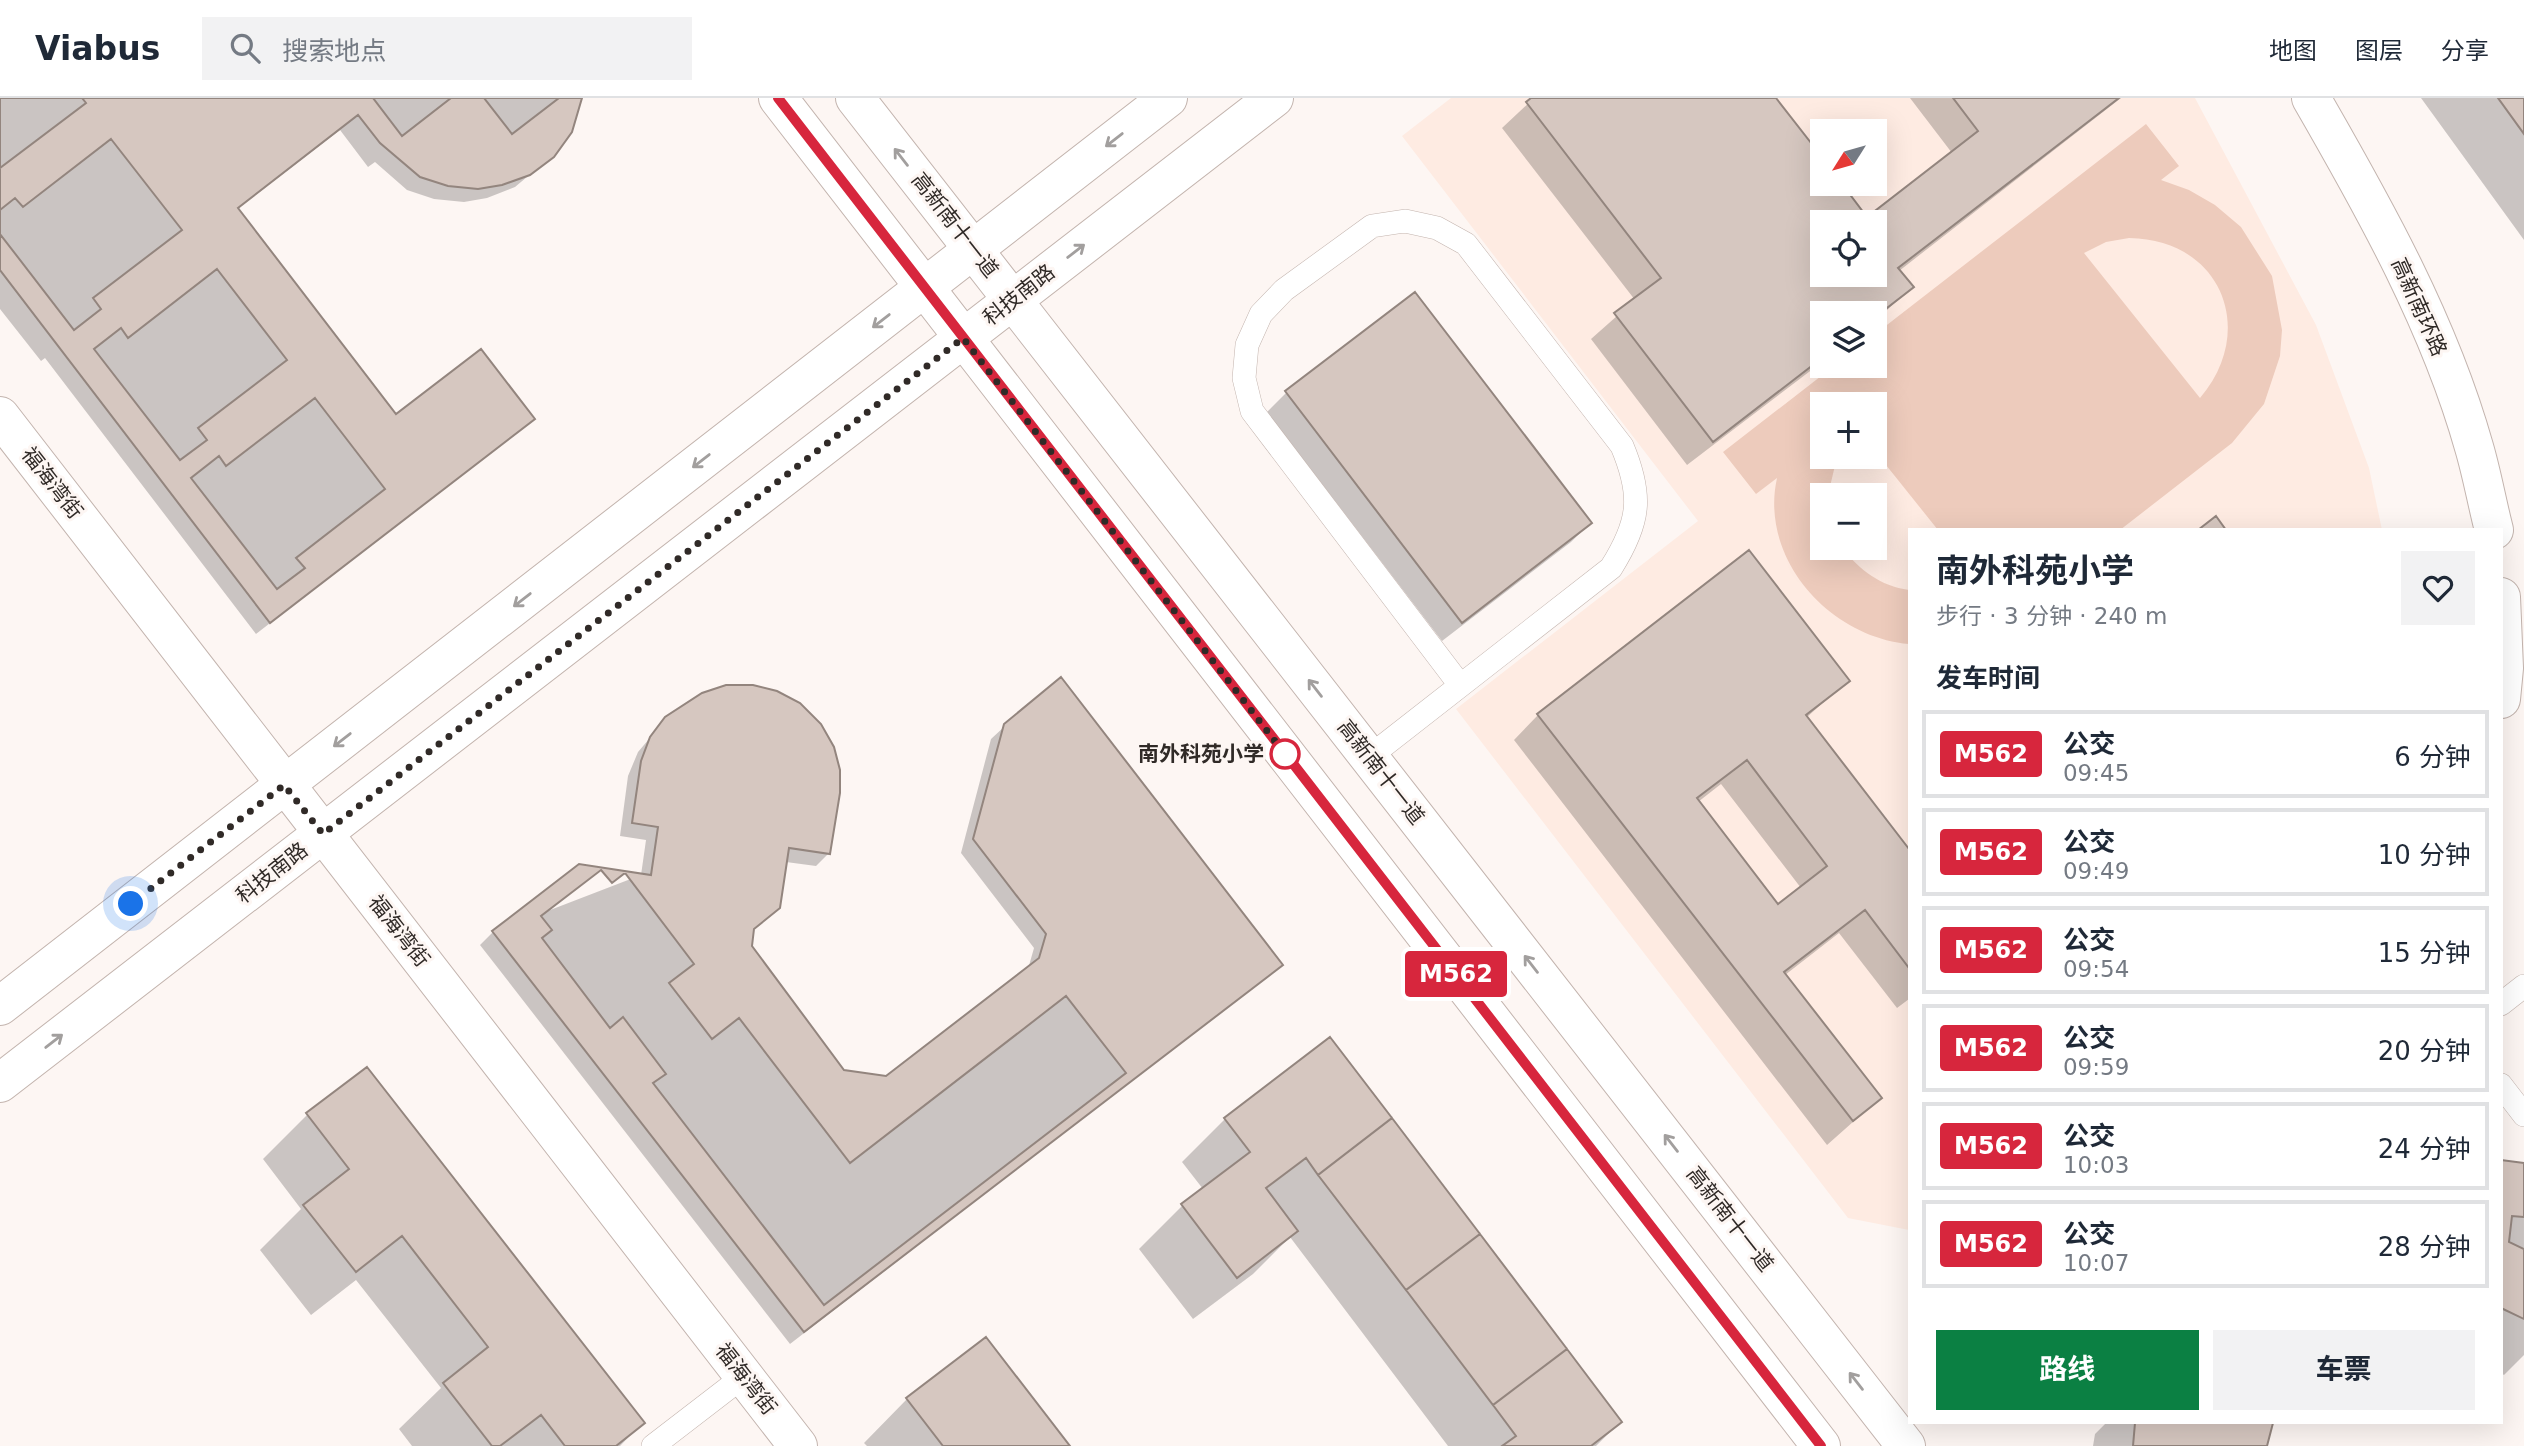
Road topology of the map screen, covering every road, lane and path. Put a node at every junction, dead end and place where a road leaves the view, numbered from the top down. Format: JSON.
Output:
{"nodes":[{"id":1,"x":778,"y":98,"type":"edge"},
{"id":2,"x":855,"y":98,"type":"edge"},
{"id":3,"x":1168,"y":98,"type":"edge"},
{"id":4,"x":1274,"y":98,"type":"edge"},
{"id":5,"x":2311,"y":98,"type":"edge"},
{"id":6,"x":974,"y":249,"type":"junction"},
{"id":7,"x":924,"y":287,"type":"junction"},
{"id":8,"x":1013,"y":300,"type":"junction"},
{"id":9,"x":963,"y":338,"type":"junction"},
{"id":10,"x":0,"y":416,"type":"edge"},
{"id":11,"x":2494,"y":528,"type":"edge"},
{"id":12,"x":2503,"y":644,"type":"edge"},
{"id":13,"x":2503,"y":678,"type":"edge"},
{"id":14,"x":1460,"y":685,"type":"junction"},
{"id":15,"x":1369,"y":757,"type":"junction"},
{"id":16,"x":284,"y":785,"type":"junction"},
{"id":17,"x":323,"y":834,"type":"junction"},
{"id":18,"x":2524,"y":986,"type":"edge"},
{"id":19,"x":2503,"y":1002,"type":"edge"},
{"id":20,"x":0,"y":1006,"type":"edge"},
{"id":21,"x":0,"y":1083,"type":"edge"},
{"id":22,"x":2503,"y":1088,"type":"edge"},
{"id":23,"x":2524,"y":1115,"type":"edge"},
{"id":24,"x":744,"y":1376,"type":"junction"},
{"id":25,"x":1900,"y":1437,"type":"edge"},
{"id":26,"x":653,"y":1446,"type":"edge"},
{"id":27,"x":798,"y":1446,"type":"edge"},
{"id":28,"x":1821,"y":1446,"type":"edge"}],
"edges":[{"from":1,"to":7,"type":"street"},
{"from":6,"to":2,"type":"street","name":"高新南十一道","one_way":true},
{"from":3,"to":6,"type":"street","one_way":true},
{"from":8,"to":4,"type":"street","name":"科技南路","one_way":true},
{"from":5,"to":11,"type":"street","name":"高新南环路"},
{"from":6,"to":7,"type":"street"},
{"from":6,"to":8,"type":"street","name":"高新南十一道"},
{"from":7,"to":9,"type":"street"},
{"from":7,"to":16,"type":"street","one_way":true},
{"from":8,"to":9,"type":"street","name":"科技南路"},
{"from":15,"to":8,"type":"street","name":"高新南十一道","one_way":true},
{"from":9,"to":17,"type":"street","name":"科技南路"},
{"from":9,"to":28,"type":"street"},
{"from":10,"to":16,"type":"street","name":"福海湾街"},
{"from":12,"to":13,"type":"street"},
{"from":14,"to":14,"type":"lane"},
{"from":14,"to":15,"type":"lane"},
{"from":25,"to":15,"type":"street","name":"高新南十一道","one_way":true},
{"from":16,"to":17,"type":"street","name":"福海湾街"},
{"from":16,"to":20,"type":"street"},
{"from":21,"to":17,"type":"street","name":"科技南路","one_way":true},
{"from":17,"to":24,"type":"street","name":"福海湾街"},
{"from":18,"to":19,"type":"lane"},
{"from":22,"to":23,"type":"lane"},
{"from":24,"to":26,"type":"lane"},
{"from":24,"to":27,"type":"street","name":"福海湾街"}]}
